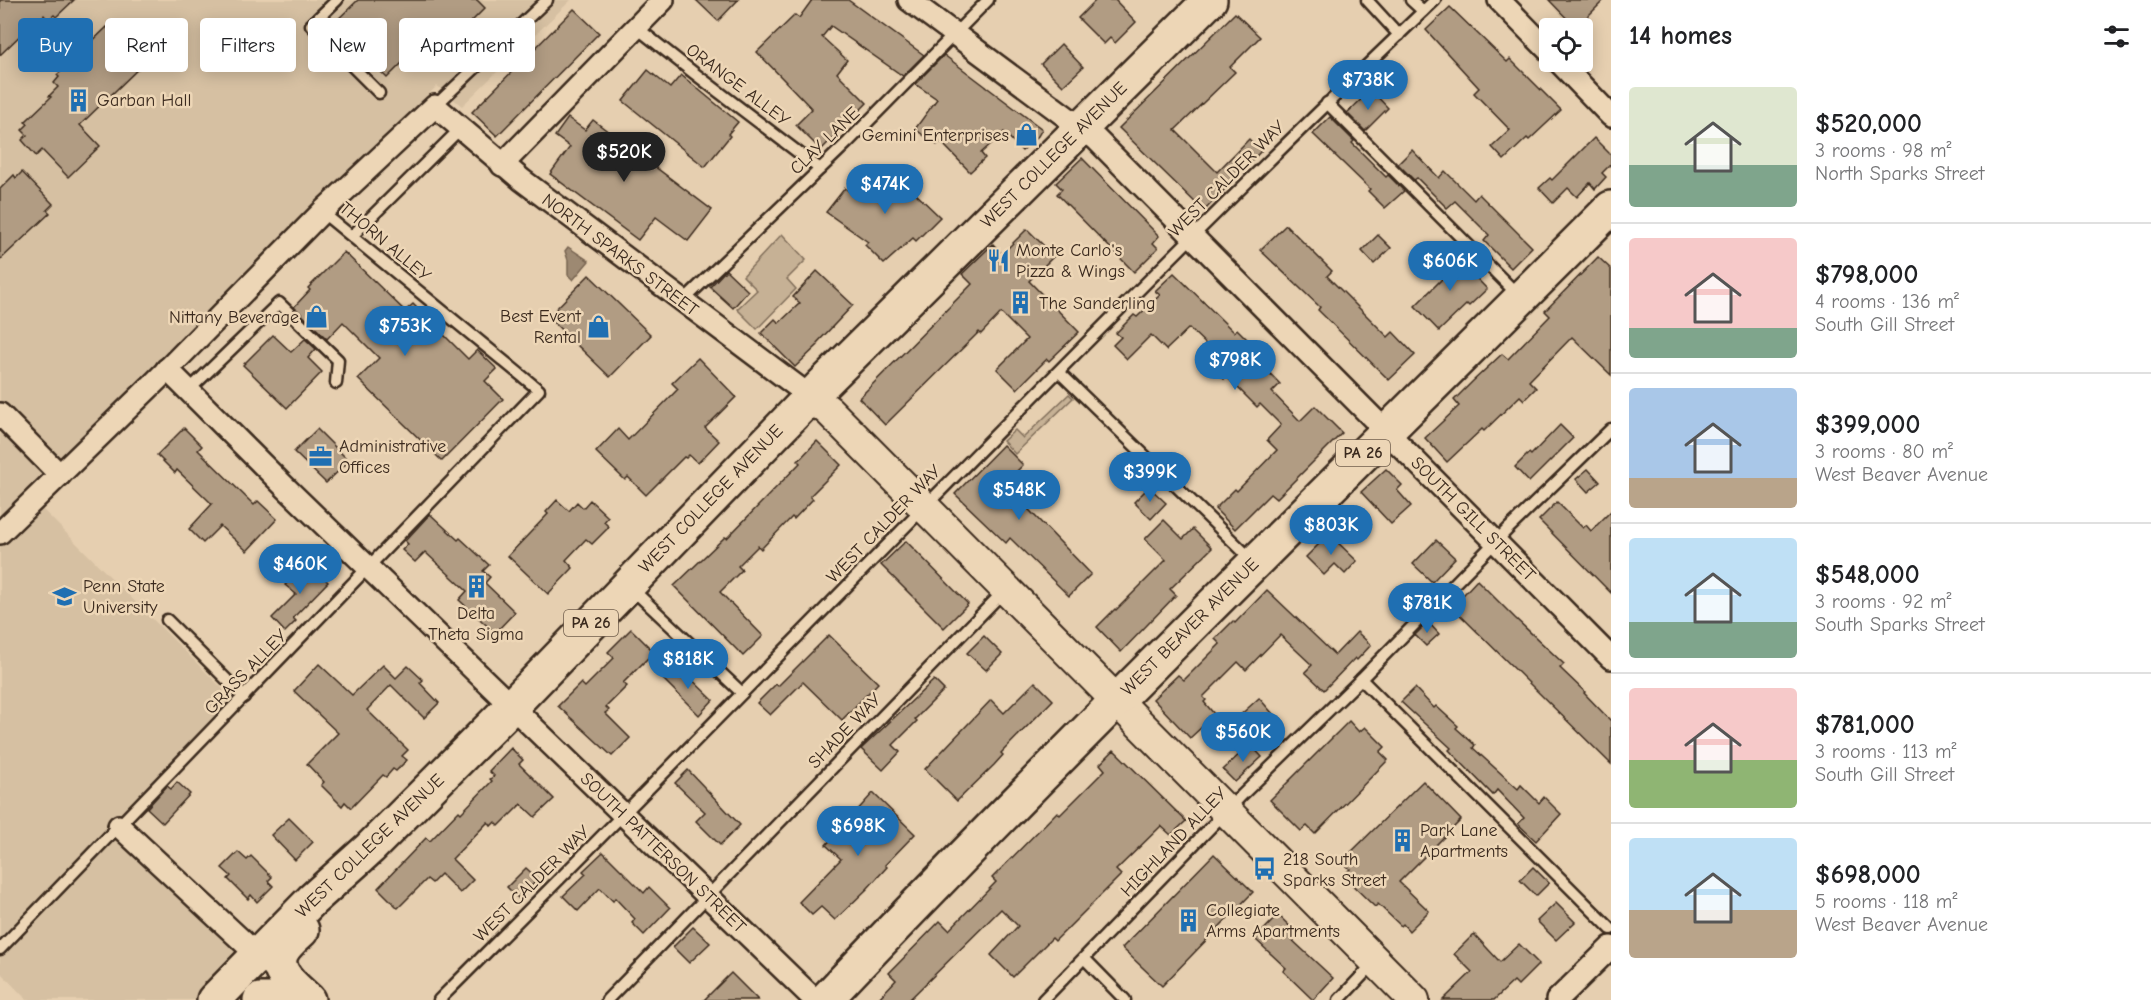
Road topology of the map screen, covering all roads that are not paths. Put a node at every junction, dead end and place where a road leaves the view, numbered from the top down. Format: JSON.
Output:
{"nodes":[{"id":1,"x":337,"y":0,"type":"edge"},
{"id":2,"x":547,"y":0,"type":"edge"},
{"id":3,"x":663,"y":0,"type":"edge"},
{"id":4,"x":909,"y":0,"type":"edge"},
{"id":5,"x":988,"y":0,"type":"edge"},
{"id":6,"x":1210,"y":0,"type":"edge"},
{"id":7,"x":1367,"y":0,"type":"edge"},
{"id":8,"x":1411,"y":0,"type":"edge"},
{"id":9,"x":1435,"y":0,"type":"edge"},
{"id":10,"x":1499,"y":0,"type":"edge"},
{"id":11,"x":1423,"y":11,"type":"junction"},
{"id":12,"x":636,"y":27,"type":"junction"},
{"id":13,"x":955,"y":34,"type":"junction"},
{"id":14,"x":1399,"y":35,"type":"junction"},
{"id":15,"x":1539,"y":41,"type":"edge"},
{"id":16,"x":1568,"y":72,"type":"edge"},
{"id":17,"x":379,"y":93,"type":"dead end"},
{"id":18,"x":1328,"y":103,"type":"junction"},
{"id":19,"x":435,"y":106,"type":"junction"},
{"id":20,"x":1611,"y":116,"type":"edge"},
{"id":21,"x":1079,"y":128,"type":"junction"},
{"id":22,"x":460,"y":129,"type":"junction"},
{"id":23,"x":502,"y":165,"type":"junction"},
{"id":24,"x":820,"y":169,"type":"junction"},
{"id":25,"x":1611,"y":208,"type":"edge"},
{"id":26,"x":322,"y":212,"type":"junction"},
{"id":27,"x":1192,"y":236,"type":"junction"},
{"id":28,"x":352,"y":237,"type":"junction"},
{"id":29,"x":1521,"y":298,"type":"junction"},
{"id":30,"x":682,"y":302,"type":"junction"},
{"id":31,"x":167,"y":369,"type":"junction"},
{"id":32,"x":1059,"y":372,"type":"junction"},
{"id":33,"x":336,"y":383,"type":"dead end"},
{"id":34,"x":539,"y":390,"type":"joint"},
{"id":35,"x":188,"y":391,"type":"junction"},
{"id":36,"x":811,"y":397,"type":"junction"},
{"id":37,"x":0,"y":414,"type":"edge"},
{"id":38,"x":1611,"y":429,"type":"edge"},
{"id":39,"x":1385,"y":431,"type":"junction"},
{"id":40,"x":60,"y":475,"type":"junction"},
{"id":41,"x":924,"y":507,"type":"junction"},
{"id":42,"x":0,"y":533,"type":"edge"},
{"id":43,"x":1496,"y":542,"type":"junction"},
{"id":44,"x":1254,"y":563,"type":"junction"},
{"id":45,"x":369,"y":567,"type":"junction"},
{"id":46,"x":628,"y":585,"type":"junction"},
{"id":47,"x":1006,"y":589,"type":"junction"},
{"id":48,"x":167,"y":620,"type":"dead end"},
{"id":49,"x":1611,"y":658,"type":"edge"},
{"id":50,"x":1360,"y":679,"type":"junction"},
{"id":51,"x":742,"y":693,"type":"junction"},
{"id":52,"x":244,"y":697,"type":"junction"},
{"id":53,"x":1118,"y":700,"type":"junction"},
{"id":54,"x":512,"y":706,"type":"junction"},
{"id":55,"x":1227,"y":811,"type":"junction"},
{"id":56,"x":624,"y":815,"type":"junction"},
{"id":57,"x":119,"y":826,"type":"junction"},
{"id":58,"x":370,"y":848,"type":"junction"},
{"id":59,"x":708,"y":896,"type":"junction"},
{"id":60,"x":1611,"y":929,"type":"edge"},
{"id":61,"x":1611,"y":947,"type":"edge"},
{"id":62,"x":0,"y":949,"type":"edge"},
{"id":63,"x":258,"y":957,"type":"junction"},
{"id":64,"x":1085,"y":959,"type":"junction"},
{"id":65,"x":1376,"y":961,"type":"junction"},
{"id":66,"x":289,"y":993,"type":"edge"},
{"id":67,"x":214,"y":1000,"type":"edge"},
{"id":68,"x":260,"y":1000,"type":"edge"},
{"id":69,"x":439,"y":1000,"type":"edge"},
{"id":70,"x":607,"y":1000,"type":"edge"},
{"id":71,"x":815,"y":1000,"type":"edge"},
{"id":72,"x":825,"y":1000,"type":"edge"},
{"id":73,"x":1043,"y":1000,"type":"edge"},
{"id":74,"x":1125,"y":1000,"type":"edge"},
{"id":75,"x":1340,"y":1000,"type":"edge"},
{"id":76,"x":1414,"y":1000,"type":"edge"},
{"id":77,"x":1557,"y":1000,"type":"edge"}],
"edges":[{"from":1,"to":17,"type":"lane"},
{"from":2,"to":19,"type":"lane"},
{"from":3,"to":12,"type":"street"},
{"from":4,"to":13,"type":"street","name":"SOUTH GILL STREET"},
{"from":5,"to":13,"type":"lane","name":"CLAY LANE"},
{"from":6,"to":21,"type":"main road","name":"WEST COLLEGE AVENUE","number":"PA 26"},
{"from":7,"to":14,"type":"lane"},
{"from":8,"to":11,"type":"lane"},
{"from":9,"to":11,"type":"lane","name":"WEST CALDER WAY"},
{"from":10,"to":15,"type":"street"},
{"from":11,"to":14,"type":"lane","name":"WEST CALDER WAY"},
{"from":12,"to":23,"type":"street"},
{"from":12,"to":24,"type":"lane","name":"ORANGE ALLEY"},
{"from":13,"to":21,"type":"street","name":"SOUTH GILL STREET"},
{"from":13,"to":24,"type":"lane","name":"CLAY LANE"},
{"from":14,"to":18,"type":"lane","name":"WEST CALDER WAY"},
{"from":16,"to":20,"type":"street"},
{"from":18,"to":27,"type":"lane","name":"WEST CALDER WAY"},
{"from":18,"to":29,"type":"lane"},
{"from":19,"to":22,"type":"street","name":"NORTH SPARKS STREET"},
{"from":19,"to":26,"type":"street"},
{"from":21,"to":27,"type":"street","name":"SOUTH GILL STREET"},
{"from":21,"to":36,"type":"main road","name":"WEST COLLEGE AVENUE","number":"PA 26"},
{"from":22,"to":23,"type":"street","name":"NORTH SPARKS STREET"},
{"from":22,"to":28,"type":"lane"},
{"from":23,"to":30,"type":"street","name":"NORTH SPARKS STREET"},
{"from":24,"to":30,"type":"lane","name":"CLAY LANE"},
{"from":25,"to":29,"type":"main road","name":"WEST BEAVER AVENUE","number":"PA 26"},
{"from":26,"to":28,"type":"lane","name":"THORN ALLEY"},
{"from":26,"to":31,"type":"street"},
{"from":27,"to":32,"type":"lane","name":"WEST CALDER WAY"},
{"from":27,"to":39,"type":"street","name":"SOUTH GILL STREET"},
{"from":28,"to":34,"type":"lane","name":"THORN ALLEY"},
{"from":29,"to":39,"type":"main road","name":"WEST BEAVER AVENUE","number":"PA 26"},
{"from":30,"to":36,"type":"street","name":"NORTH SPARKS STREET"},
{"from":31,"to":35,"type":"street","name":"SOUTH PATTERSON STREET"},
{"from":31,"to":40,"type":"street"},
{"from":32,"to":41,"type":"lane","name":"WEST CALDER WAY"},
{"from":32,"to":44,"type":"lane"},
{"from":33,"to":35,"type":"lane"},
{"from":34,"to":45,"type":"lane","name":"GRASS ALLEY"},
{"from":35,"to":45,"type":"street","name":"SOUTH PATTERSON STREET"},
{"from":36,"to":41,"type":"street"},
{"from":36,"to":46,"type":"main road","name":"WEST COLLEGE AVENUE","number":"PA 26"},
{"from":37,"to":40,"type":"street"},
{"from":38,"to":43,"type":"lane","name":"HIGHLAND ALLEY"},
{"from":39,"to":43,"type":"street","name":"SOUTH GILL STREET"},
{"from":39,"to":44,"type":"main road","name":"WEST BEAVER AVENUE","number":"PA 26"},
{"from":40,"to":42,"type":"street"},
{"from":41,"to":47,"type":"street"},
{"from":41,"to":51,"type":"lane","name":"WEST CALDER WAY"},
{"from":43,"to":49,"type":"street","name":"SOUTH GILL STREET"},
{"from":43,"to":50,"type":"lane","name":"HIGHLAND ALLEY"},
{"from":44,"to":53,"type":"main road","name":"WEST BEAVER AVENUE","number":"PA 26"},
{"from":45,"to":52,"type":"lane","name":"GRASS ALLEY"},
{"from":45,"to":54,"type":"street","name":"SOUTH PATTERSON STREET"},
{"from":46,"to":51,"type":"lane"},
{"from":46,"to":54,"type":"main road","name":"WEST COLLEGE AVENUE","number":"PA 26"},
{"from":47,"to":53,"type":"street"},
{"from":47,"to":59,"type":"lane","name":"SHADE WAY"},
{"from":48,"to":52,"type":"lane"},
{"from":50,"to":55,"type":"lane","name":"HIGHLAND ALLEY"},
{"from":50,"to":60,"type":"lane"},
{"from":51,"to":56,"type":"lane","name":"WEST CALDER WAY"},
{"from":52,"to":57,"type":"lane","name":"GRASS ALLEY"},
{"from":53,"to":55,"type":"street"},
{"from":53,"to":72,"type":"main road","name":"WEST BEAVER AVENUE","number":"PA 26"},
{"from":54,"to":56,"type":"street","name":"SOUTH PATTERSON STREET"},
{"from":54,"to":58,"type":"main road","name":"WEST COLLEGE AVENUE","number":"PA 26"},
{"from":55,"to":64,"type":"lane","name":"HIGHLAND ALLEY"},
{"from":55,"to":65,"type":"street"},
{"from":56,"to":59,"type":"street","name":"SOUTH PATTERSON STREET"},
{"from":56,"to":69,"type":"lane","name":"WEST CALDER WAY"},
{"from":57,"to":62,"type":"lane","name":"GRASS ALLEY"},
{"from":57,"to":63,"type":"street"},
{"from":58,"to":63,"type":"main road","name":"WEST COLLEGE AVENUE","number":"PA 26"},
{"from":58,"to":66,"type":"main road"},
{"from":59,"to":70,"type":"lane","name":"SHADE WAY"},
{"from":59,"to":71,"type":"street","name":"SOUTH PATTERSON STREET"},
{"from":61,"to":77,"type":"street"},
{"from":63,"to":66,"type":"street"},
{"from":63,"to":67,"type":"main road","name":"WEST COLLEGE AVENUE","number":"PA 26"},
{"from":64,"to":73,"type":"lane","name":"HIGHLAND ALLEY"},
{"from":64,"to":74,"type":"lane"},
{"from":65,"to":75,"type":"lane"},
{"from":65,"to":76,"type":"street"},
{"from":66,"to":68,"type":"main road"}]}
